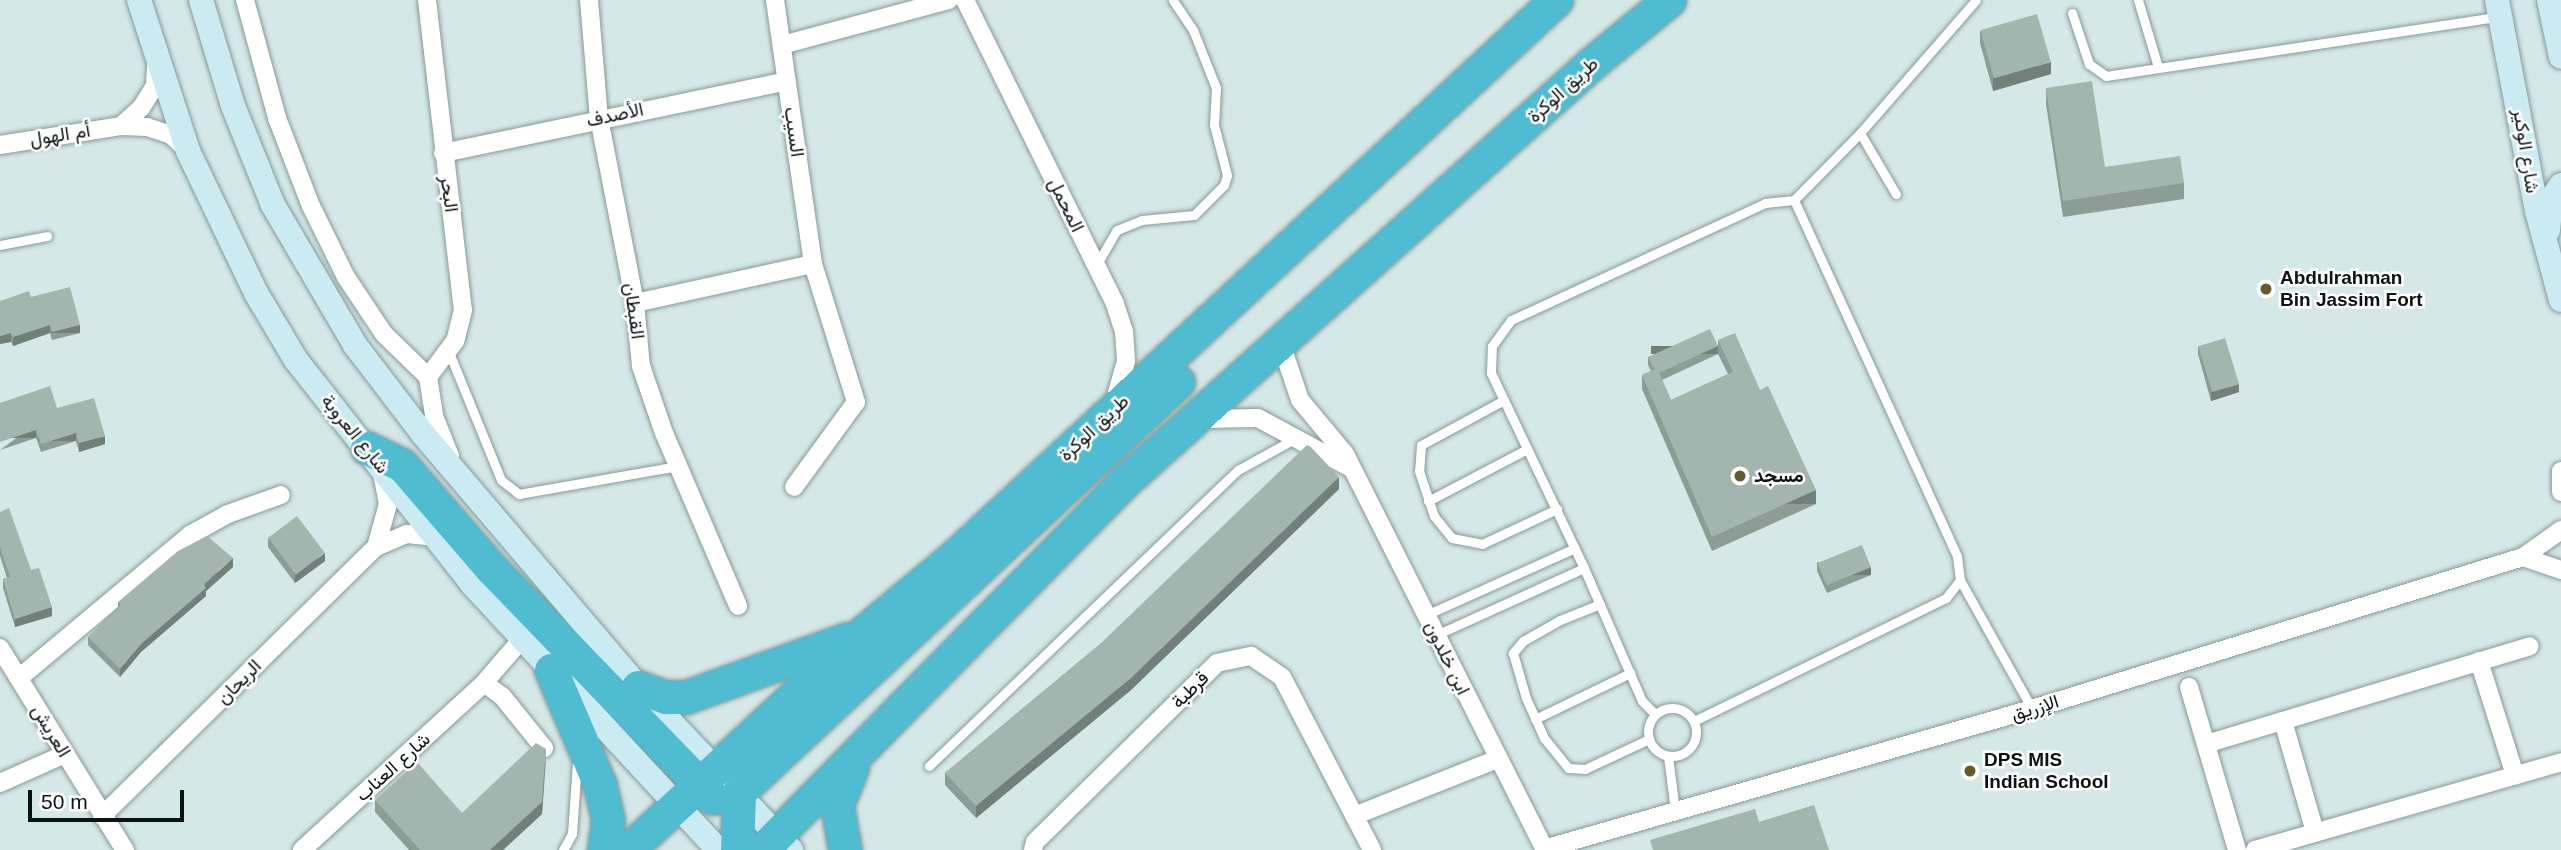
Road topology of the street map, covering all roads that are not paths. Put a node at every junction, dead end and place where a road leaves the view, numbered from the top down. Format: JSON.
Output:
{"nodes":[{"id":1,"x":139,"y":0,"type":"edge"},
{"id":2,"x":201,"y":0,"type":"edge"},
{"id":3,"x":245,"y":0,"type":"edge"},
{"id":4,"x":426,"y":0,"type":"edge"},
{"id":5,"x":589,"y":0,"type":"edge"},
{"id":6,"x":775,"y":0,"type":"edge"},
{"id":7,"x":949,"y":0,"type":"edge"},
{"id":8,"x":965,"y":0,"type":"edge"},
{"id":9,"x":1173,"y":0,"type":"edge"},
{"id":10,"x":1556,"y":0,"type":"edge"},
{"id":11,"x":1645,"y":0,"type":"edge"},
{"id":12,"x":1669,"y":0,"type":"edge"},
{"id":13,"x":1976,"y":0,"type":"edge"},
{"id":14,"x":2137,"y":0,"type":"edge"},
{"id":15,"x":2549,"y":0,"type":"edge"},
{"id":16,"x":2500,"y":8,"type":"edge"},
{"id":17,"x":2072,"y":13,"type":"dead end"},
{"id":18,"x":782,"y":45,"type":"junction"},
{"id":19,"x":1503,"y":49,"type":"junction"},
{"id":20,"x":2561,"y":57,"type":"edge"},
{"id":21,"x":157,"y":60,"type":"junction"},
{"id":22,"x":1591,"y":64,"type":"junction"},
{"id":23,"x":2158,"y":67,"type":"junction"},
{"id":24,"x":787,"y":81,"type":"junction"},
{"id":25,"x":599,"y":118,"type":"junction"},
{"id":26,"x":121,"y":125,"type":"junction"},
{"id":27,"x":1860,"y":133,"type":"junction"},
{"id":28,"x":0,"y":145,"type":"edge"},
{"id":29,"x":188,"y":151,"type":"junction"},
{"id":30,"x":443,"y":153,"type":"junction"},
{"id":31,"x":2561,"y":185,"type":"edge"},
{"id":32,"x":1896,"y":194,"type":"dead end"},
{"id":33,"x":1794,"y":200,"type":"junction"},
{"id":34,"x":47,"y":236,"type":"dead end"},
{"id":35,"x":2546,"y":243,"type":"junction"},
{"id":36,"x":0,"y":245,"type":"edge"},
{"id":37,"x":813,"y":264,"type":"junction"},
{"id":38,"x":1096,"y":266,"type":"junction"},
{"id":39,"x":2561,"y":300,"type":"edge"},
{"id":40,"x":635,"y":303,"type":"junction"},
{"id":41,"x":1280,"y":341,"type":"junction"},
{"id":42,"x":448,"y":351,"type":"junction"},
{"id":43,"x":428,"y":377,"type":"junction"},
{"id":44,"x":1504,"y":400,"type":"junction"},
{"id":45,"x":1107,"y":416,"type":"junction"},
{"id":46,"x":1192,"y":421,"type":"junction"},
{"id":47,"x":1299,"y":437,"type":"junction"},
{"id":48,"x":1527,"y":449,"type":"junction"},
{"id":49,"x":372,"y":454,"type":"junction"},
{"id":50,"x":678,"y":466,"type":"junction"},
{"id":51,"x":1349,"y":467,"type":"junction"},
{"id":52,"x":2561,"y":471,"type":"edge"},
{"id":53,"x":464,"y":484,"type":"junction"},
{"id":54,"x":794,"y":487,"type":"dead end"},
{"id":55,"x":2561,"y":492,"type":"edge"},
{"id":56,"x":281,"y":495,"type":"dead end"},
{"id":57,"x":1427,"y":501,"type":"junction"},
{"id":58,"x":1557,"y":509,"type":"junction"},
{"id":59,"x":2561,"y":530,"type":"edge"},
{"id":60,"x":436,"y":537,"type":"junction"},
{"id":61,"x":376,"y":547,"type":"junction"},
{"id":62,"x":1575,"y":548,"type":"junction"},
{"id":63,"x":2523,"y":557,"type":"junction"},
{"id":64,"x":1584,"y":568,"type":"junction"},
{"id":65,"x":2561,"y":570,"type":"edge"},
{"id":66,"x":1960,"y":580,"type":"junction"},
{"id":67,"x":1600,"y":604,"type":"junction"},
{"id":68,"x":738,"y":606,"type":"dead end"},
{"id":69,"x":1426,"y":615,"type":"junction"},
{"id":70,"x":860,"y":635,"type":"junction"},
{"id":71,"x":1436,"y":635,"type":"junction"},
{"id":72,"x":521,"y":640,"type":"junction"},
{"id":73,"x":2530,"y":646,"type":"dead end"},
{"id":74,"x":0,"y":648,"type":"edge"},
{"id":75,"x":2479,"y":661,"type":"junction"},
{"id":76,"x":551,"y":670,"type":"junction"},
{"id":77,"x":1630,"y":673,"type":"junction"},
{"id":78,"x":19,"y":678,"type":"junction"},
{"id":79,"x":484,"y":683,"type":"junction"},
{"id":80,"x":638,"y":687,"type":"junction"},
{"id":81,"x":2189,"y":687,"type":"dead end"},
{"id":82,"x":2032,"y":709,"type":"junction"},
{"id":83,"x":1655,"y":714,"type":"junction"},
{"id":84,"x":1535,"y":719,"type":"junction"},
{"id":85,"x":1694,"y":721,"type":"junction"},
{"id":86,"x":2283,"y":721,"type":"junction"},
{"id":87,"x":579,"y":729,"type":"junction"},
{"id":88,"x":1649,"y":739,"type":"junction"},
{"id":89,"x":2206,"y":744,"type":"junction"},
{"id":90,"x":544,"y":748,"type":"edge"},
{"id":91,"x":65,"y":754,"type":"junction"},
{"id":92,"x":1668,"y":756,"type":"junction"},
{"id":93,"x":856,"y":759,"type":"junction"},
{"id":94,"x":1497,"y":759,"type":"junction"},
{"id":95,"x":2561,"y":762,"type":"edge"},
{"id":96,"x":929,"y":766,"type":"dead end"},
{"id":97,"x":2515,"y":775,"type":"junction"},
{"id":98,"x":0,"y":783,"type":"edge"},
{"id":99,"x":1675,"y":811,"type":"junction"},
{"id":100,"x":718,"y":814,"type":"edge"},
{"id":101,"x":102,"y":816,"type":"junction"},
{"id":102,"x":1354,"y":816,"type":"junction"},
{"id":103,"x":2315,"y":832,"type":"junction"},
{"id":104,"x":773,"y":846,"type":"edge"},
{"id":105,"x":1545,"y":849,"type":"edge"},
{"id":106,"x":125,"y":850,"type":"edge"},
{"id":107,"x":302,"y":850,"type":"edge"},
{"id":108,"x":563,"y":850,"type":"edge"},
{"id":109,"x":604,"y":850,"type":"edge"},
{"id":110,"x":628,"y":850,"type":"edge"},
{"id":111,"x":845,"y":850,"type":"edge"},
{"id":112,"x":1033,"y":850,"type":"edge"},
{"id":113,"x":1371,"y":850,"type":"edge"},
{"id":114,"x":2237,"y":850,"type":"edge"},
{"id":115,"x":2256,"y":850,"type":"edge"}],
"edges":[{"from":1,"to":21,"type":"street","name":"شارع العروبة"},
{"from":2,"to":53,"type":"street"},
{"from":3,"to":43,"type":"street"},
{"from":4,"to":30,"type":"street","name":"البحر"},
{"from":5,"to":25,"type":"street","name":"القبطان"},
{"from":6,"to":18,"type":"street","name":"السيب"},
{"from":7,"to":18,"type":"street"},
{"from":8,"to":38,"type":"street","name":"المحمل"},
{"from":9,"to":38,"type":"lane"},
{"from":10,"to":19,"type":"highway","name":"طريق الوكرة"},
{"from":11,"to":22,"type":"highway"},
{"from":12,"to":22,"type":"highway","name":"طريق الوكرة"},
{"from":13,"to":27,"type":"lane"},
{"from":14,"to":23,"type":"lane"},
{"from":15,"to":20,"type":"street"},
{"from":16,"to":23,"type":"lane"},
{"from":16,"to":35,"type":"street","name":"شارع الوكير"},
{"from":17,"to":23,"type":"lane"},
{"from":18,"to":24,"type":"street","name":"السيب"},
{"from":19,"to":45,"type":"highway","name":"طريق الوكرة"},
{"from":19,"to":100,"type":"highway"},
{"from":21,"to":26,"type":"street"},
{"from":21,"to":29,"type":"street","name":"شارع العروبة"},
{"from":22,"to":41,"type":"highway","name":"طريق الوكرة"},
{"from":24,"to":25,"type":"street","name":"الأصدف"},
{"from":24,"to":37,"type":"street","name":"السيب"},
{"from":25,"to":30,"type":"street","name":"الأصدف"},
{"from":25,"to":40,"type":"street","name":"القبطان"},
{"from":26,"to":28,"type":"street","name":"أم الهول"},
{"from":26,"to":29,"type":"street","name":"أم الهول"},
{"from":27,"to":32,"type":"lane"},
{"from":27,"to":33,"type":"lane"},
{"from":29,"to":49,"type":"street","name":"شارع العروبة"},
{"from":30,"to":42,"type":"street","name":"البحر"},
{"from":31,"to":35,"type":"street"},
{"from":33,"to":44,"type":"lane"},
{"from":33,"to":66,"type":"lane"},
{"from":34,"to":36,"type":"lane"},
{"from":35,"to":39,"type":"street","name":"شارع الوكير"},
{"from":37,"to":40,"type":"street"},
{"from":37,"to":54,"type":"street","name":"السيب"},
{"from":38,"to":45,"type":"street","name":"المحمل"},
{"from":40,"to":50,"type":"street","name":"القبطان"},
{"from":41,"to":46,"type":"highway","name":"طريق الوكرة"},
{"from":41,"to":51,"type":"street","name":"ابن خلدون"},
{"from":42,"to":43,"type":"street","name":"البحر"},
{"from":42,"to":50,"type":"lane"},
{"from":43,"to":53,"type":"street"},
{"from":44,"to":48,"type":"lane"},
{"from":44,"to":57,"type":"lane"},
{"from":45,"to":70,"type":"highway","name":"طريق الوكرة"},
{"from":46,"to":47,"type":"street"},
{"from":46,"to":93,"type":"highway","name":"طريق الوكرة"},
{"from":47,"to":51,"type":"street"},
{"from":47,"to":96,"type":"lane"},
{"from":48,"to":57,"type":"lane"},
{"from":48,"to":58,"type":"lane"},
{"from":49,"to":60,"type":"street","name":"شارع العروبة"},
{"from":49,"to":61,"type":"street","name":"الريحان"},
{"from":49,"to":100,"type":"highway"},
{"from":50,"to":68,"type":"street","name":"القبطان"},
{"from":51,"to":69,"type":"street","name":"ابن خلدون"},
{"from":52,"to":55,"type":"street"},
{"from":53,"to":80,"type":"street"},
{"from":56,"to":78,"type":"street"},
{"from":57,"to":58,"type":"lane"},
{"from":58,"to":62,"type":"lane"},
{"from":59,"to":63,"type":"street","name":"الإزريق"},
{"from":60,"to":61,"type":"street","name":"الريحان"},
{"from":60,"to":72,"type":"street","name":"شارع العروبة"},
{"from":61,"to":101,"type":"street","name":"الريحان"},
{"from":62,"to":64,"type":"lane"},
{"from":62,"to":69,"type":"lane"},
{"from":63,"to":65,"type":"street"},
{"from":63,"to":82,"type":"street","name":"الإزريق"},
{"from":64,"to":67,"type":"lane"},
{"from":64,"to":71,"type":"lane"},
{"from":66,"to":82,"type":"lane"},
{"from":66,"to":85,"type":"lane"},
{"from":67,"to":77,"type":"lane"},
{"from":67,"to":84,"type":"lane"},
{"from":69,"to":71,"type":"street","name":"ابن خلدون"},
{"from":70,"to":80,"type":"highway"},
{"from":70,"to":100,"type":"highway","name":"طريق الوكرة"},
{"from":71,"to":94,"type":"street","name":"ابن خلدون"},
{"from":72,"to":76,"type":"street","name":"شارع العروبة"},
{"from":72,"to":79,"type":"street","name":"شارع العناب"},
{"from":73,"to":75,"type":"street"},
{"from":74,"to":78,"type":"street","name":"العريش"},
{"from":75,"to":86,"type":"street"},
{"from":75,"to":97,"type":"street"},
{"from":76,"to":87,"type":"highway"},
{"from":76,"to":100,"type":"street","name":"شارع العروبة"},
{"from":77,"to":83,"type":"lane"},
{"from":77,"to":84,"type":"lane"},
{"from":78,"to":91,"type":"street","name":"العريش"},
{"from":79,"to":90,"type":"street"},
{"from":79,"to":107,"type":"street","name":"شارع العناب"},
{"from":80,"to":100,"type":"street"},
{"from":81,"to":89,"type":"street"},
{"from":82,"to":99,"type":"street","name":"الإزريق"},
{"from":83,"to":85,"type":"lane"},
{"from":83,"to":88,"type":"lane"},
{"from":84,"to":88,"type":"lane"},
{"from":85,"to":92,"type":"lane"},
{"from":86,"to":89,"type":"street"},
{"from":86,"to":103,"type":"street"},
{"from":87,"to":108,"type":"lane"},
{"from":87,"to":109,"type":"highway"},
{"from":88,"to":92,"type":"lane"},
{"from":89,"to":114,"type":"street"},
{"from":91,"to":98,"type":"street"},
{"from":91,"to":101,"type":"street","name":"العريش"},
{"from":92,"to":99,"type":"lane"},
{"from":93,"to":104,"type":"highway","name":"طريق الوكرة"},
{"from":93,"to":111,"type":"highway"},
{"from":94,"to":102,"type":"street"},
{"from":94,"to":105,"type":"street","name":"ابن خلدون"},
{"from":95,"to":97,"type":"street"},
{"from":97,"to":103,"type":"street"},
{"from":99,"to":105,"type":"street","name":"الإزريق"},
{"from":100,"to":104,"type":"highway"},
{"from":100,"to":110,"type":"highway","name":"طريق الوكرة"},
{"from":101,"to":106,"type":"street","name":"العريش"},
{"from":102,"to":112,"type":"street","name":"قرطبة"},
{"from":102,"to":113,"type":"street","name":"قرطبة"},
{"from":103,"to":115,"type":"street"}]}
